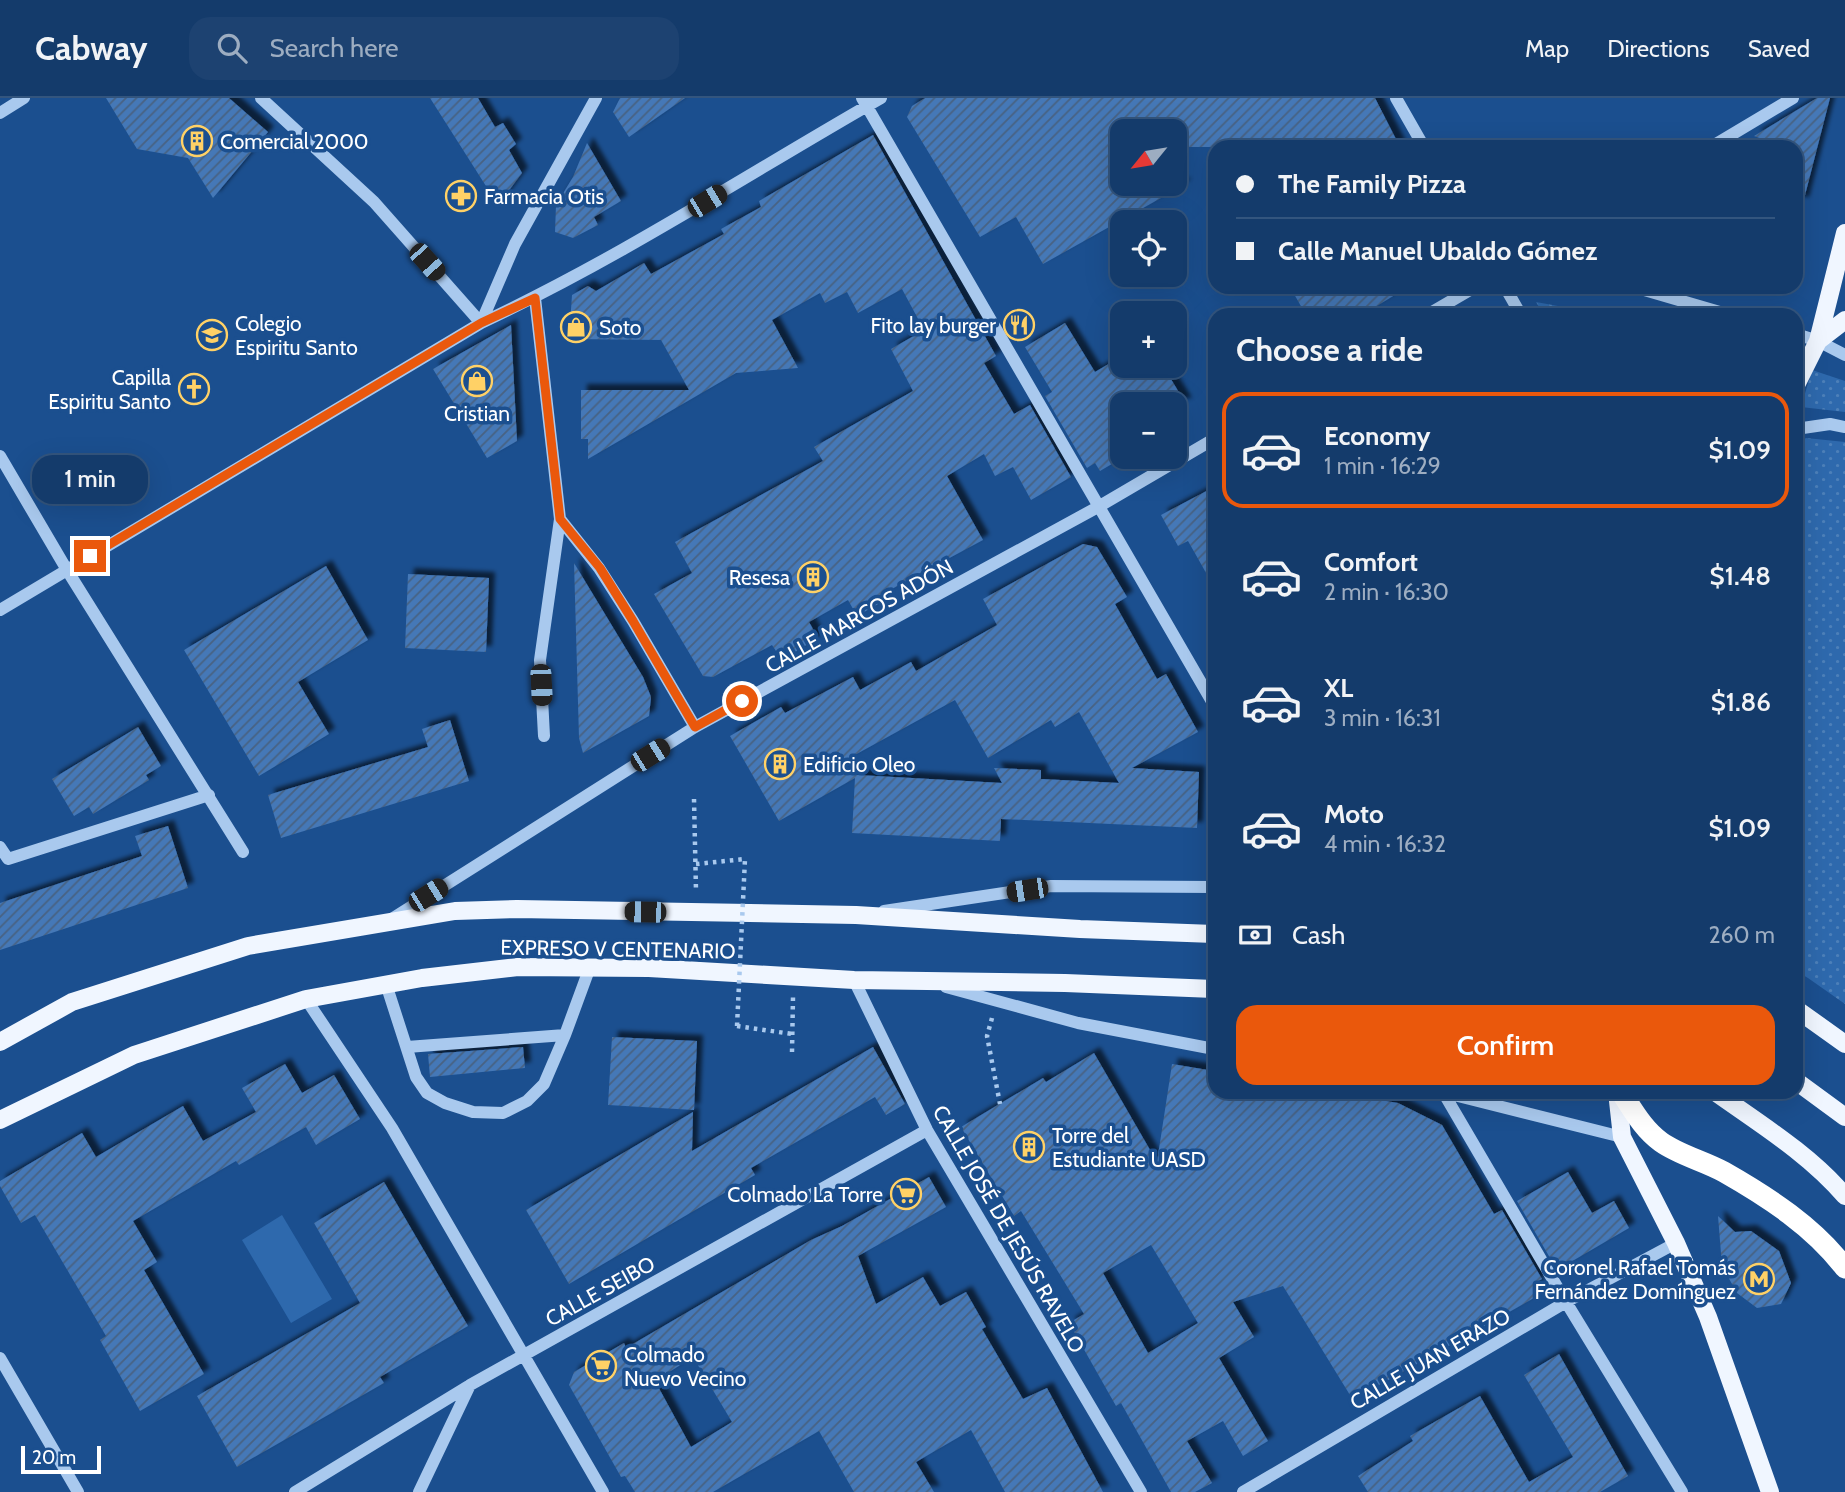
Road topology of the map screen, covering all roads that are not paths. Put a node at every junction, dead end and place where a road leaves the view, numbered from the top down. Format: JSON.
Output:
{"nodes":[{"id":1,"x":24,"y":98,"type":"edge"},
{"id":2,"x":261,"y":98,"type":"edge"},
{"id":3,"x":596,"y":98,"type":"edge"},
{"id":4,"x":881,"y":98,"type":"edge"},
{"id":5,"x":1396,"y":98,"type":"edge"},
{"id":6,"x":1793,"y":98,"type":"edge"},
{"id":7,"x":864,"y":102,"type":"edge"},
{"id":8,"x":0,"y":113,"type":"edge"},
{"id":9,"x":1420,"y":140,"type":"edge"},
{"id":10,"x":1723,"y":140,"type":"edge"},
{"id":11,"x":1845,"y":233,"type":"edge"},
{"id":12,"x":1463,"y":294,"type":"edge"},
{"id":13,"x":1658,"y":294,"type":"edge"},
{"id":14,"x":535,"y":298,"type":"junction"},
{"id":15,"x":1439,"y":308,"type":"edge"},
{"id":16,"x":1706,"y":308,"type":"edge"},
{"id":17,"x":1845,"y":320,"type":"edge"},
{"id":18,"x":481,"y":323,"type":"junction"},
{"id":19,"x":1803,"y":336,"type":"edge"},
{"id":20,"x":1818,"y":341,"type":"junction"},
{"id":21,"x":1845,"y":355,"type":"edge"},
{"id":22,"x":1803,"y":371,"type":"edge"},
{"id":23,"x":1845,"y":427,"type":"edge"},
{"id":24,"x":1803,"y":428,"type":"edge"},
{"id":25,"x":1208,"y":443,"type":"edge"},
{"id":26,"x":0,"y":456,"type":"edge"},
{"id":27,"x":1098,"y":507,"type":"junction"},
{"id":28,"x":560,"y":519,"type":"junction"},
{"id":29,"x":67,"y":570,"type":"junction"},
{"id":30,"x":0,"y":610,"type":"edge"},
{"id":31,"x":1208,"y":695,"type":"edge"},
{"id":32,"x":695,"y":727,"type":"junction"},
{"id":33,"x":544,"y":736,"type":"dead end"},
{"id":34,"x":209,"y":795,"type":"junction"},
{"id":35,"x":0,"y":846,"type":"edge"},
{"id":36,"x":243,"y":852,"type":"dead end"},
{"id":37,"x":1208,"y":887,"type":"edge"},
{"id":38,"x":856,"y":915,"type":"junction"},
{"id":39,"x":384,"y":923,"type":"junction"},
{"id":40,"x":1208,"y":934,"type":"edge"},
{"id":41,"x":590,"y":967,"type":"junction"},
{"id":42,"x":854,"y":980,"type":"junction"},
{"id":43,"x":926,"y":981,"type":"junction"},
{"id":44,"x":386,"y":984,"type":"junction"},
{"id":45,"x":1208,"y":989,"type":"edge"},
{"id":46,"x":306,"y":999,"type":"junction"},
{"id":47,"x":1803,"y":1014,"type":"edge"},
{"id":48,"x":565,"y":1035,"type":"junction"},
{"id":49,"x":0,"y":1042,"type":"edge"},
{"id":50,"x":1845,"y":1044,"type":"edge"},
{"id":51,"x":407,"y":1047,"type":"junction"},
{"id":52,"x":1208,"y":1048,"type":"edge"},
{"id":53,"x":1803,"y":1086,"type":"edge"},
{"id":54,"x":1446,"y":1099,"type":"edge"},
{"id":55,"x":1470,"y":1099,"type":"edge"},
{"id":56,"x":1619,"y":1099,"type":"edge"},
{"id":57,"x":1624,"y":1099,"type":"edge"},
{"id":58,"x":1725,"y":1099,"type":"edge"},
{"id":59,"x":1845,"y":1117,"type":"edge"},
{"id":60,"x":0,"y":1120,"type":"edge"},
{"id":61,"x":927,"y":1130,"type":"junction"},
{"id":62,"x":1622,"y":1137,"type":"junction"},
{"id":63,"x":1845,"y":1196,"type":"edge"},
{"id":64,"x":1676,"y":1243,"type":"junction"},
{"id":65,"x":1845,"y":1268,"type":"edge"},
{"id":66,"x":1566,"y":1302,"type":"junction"},
{"id":67,"x":523,"y":1356,"type":"junction"},
{"id":68,"x":0,"y":1358,"type":"edge"},
{"id":69,"x":470,"y":1385,"type":"junction"},
{"id":70,"x":78,"y":1492,"type":"edge"},
{"id":71,"x":295,"y":1492,"type":"edge"},
{"id":72,"x":419,"y":1492,"type":"edge"},
{"id":73,"x":603,"y":1492,"type":"edge"},
{"id":74,"x":1141,"y":1492,"type":"edge"},
{"id":75,"x":1243,"y":1492,"type":"edge"},
{"id":76,"x":1682,"y":1492,"type":"edge"},
{"id":77,"x":1770,"y":1492,"type":"edge"}],
"edges":[{"from":1,"to":8,"type":"street"},
{"from":2,"to":18,"type":"street"},
{"from":3,"to":18,"type":"street"},
{"from":4,"to":7,"type":"street"},
{"from":5,"to":9,"type":"street"},
{"from":6,"to":10,"type":"street"},
{"from":7,"to":14,"type":"street"},
{"from":7,"to":27,"type":"street"},
{"from":11,"to":20,"type":"main road"},
{"from":12,"to":15,"type":"street"},
{"from":13,"to":16,"type":"street"},
{"from":14,"to":18,"type":"street"},
{"from":14,"to":28,"type":"street"},
{"from":17,"to":20,"type":"main road"},
{"from":18,"to":29,"type":"street"},
{"from":19,"to":20,"type":"street"},
{"from":20,"to":21,"type":"street"},
{"from":20,"to":22,"type":"main road"},
{"from":23,"to":24,"type":"street"},
{"from":25,"to":27,"type":"street","name":"CALLE MARCOS ADÓN"},
{"from":26,"to":29,"type":"street"},
{"from":27,"to":31,"type":"street"},
{"from":27,"to":32,"type":"street","name":"CALLE MARCOS ADÓN"},
{"from":28,"to":32,"type":"street"},
{"from":28,"to":33,"type":"street"},
{"from":29,"to":30,"type":"street"},
{"from":29,"to":34,"type":"street"},
{"from":32,"to":39,"type":"street","name":"CALLE MARCOS ADÓN"},
{"from":34,"to":35,"type":"street"},
{"from":34,"to":36,"type":"street"},
{"from":37,"to":38,"type":"street","name":"EXPRESO V CENTENARIO"},
{"from":38,"to":39,"type":"main road","name":"EXPRESO V CENTENARIO"},
{"from":38,"to":40,"type":"main road","name":"EXPRESO V CENTENARIO"},
{"from":39,"to":49,"type":"main road","name":"EXPRESO V CENTENARIO"},
{"from":41,"to":42,"type":"main road","name":"EXPRESO V CENTENARIO"},
{"from":41,"to":44,"type":"main road","name":"EXPRESO V CENTENARIO"},
{"from":41,"to":48,"type":"street"},
{"from":42,"to":43,"type":"main road","name":"EXPRESO V CENTENARIO"},
{"from":42,"to":61,"type":"street","name":"CALLE JOSÉ DE JESÚS RAVELO"},
{"from":43,"to":45,"type":"main road","name":"EXPRESO V CENTENARIO"},
{"from":43,"to":52,"type":"street","name":"EXPRESO V CENTENARIO"},
{"from":44,"to":46,"type":"main road","name":"EXPRESO V CENTENARIO"},
{"from":44,"to":51,"type":"street"},
{"from":46,"to":60,"type":"main road","name":"EXPRESO V CENTENARIO"},
{"from":46,"to":67,"type":"street"},
{"from":47,"to":50,"type":"main road"},
{"from":48,"to":51,"type":"street"},
{"from":48,"to":51,"type":"street"},
{"from":53,"to":59,"type":"main road"},
{"from":54,"to":66,"type":"street"},
{"from":55,"to":62,"type":"street"},
{"from":56,"to":62,"type":"main road"},
{"from":57,"to":65,"type":"highway"},
{"from":58,"to":63,"type":"main road"},
{"from":61,"to":67,"type":"street","name":"CALLE SEIBO"},
{"from":61,"to":74,"type":"street","name":"CALLE JOSÉ DE JESÚS RAVELO"},
{"from":62,"to":64,"type":"main road"},
{"from":64,"to":66,"type":"street","name":"CALLE JUAN ERAZO"},
{"from":64,"to":77,"type":"main road"},
{"from":66,"to":75,"type":"street","name":"CALLE JUAN ERAZO"},
{"from":66,"to":76,"type":"street"},
{"from":67,"to":69,"type":"street","name":"CALLE SEIBO"},
{"from":67,"to":73,"type":"street"},
{"from":68,"to":70,"type":"street"},
{"from":69,"to":71,"type":"street","name":"CALLE SEIBO"},
{"from":69,"to":72,"type":"street"}]}
